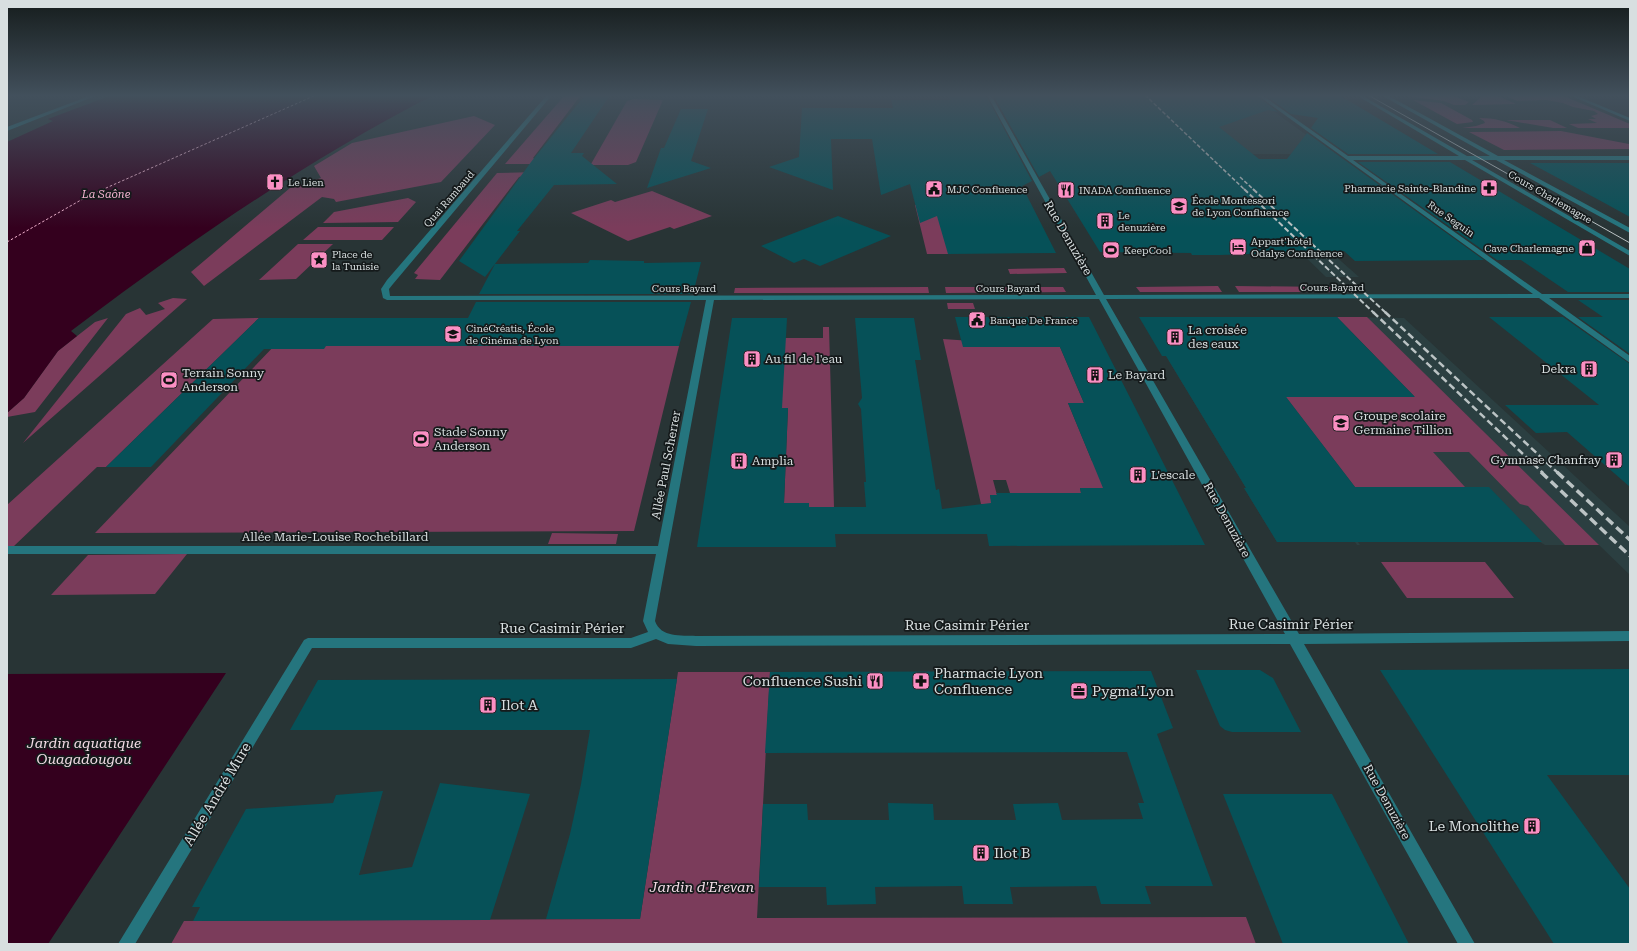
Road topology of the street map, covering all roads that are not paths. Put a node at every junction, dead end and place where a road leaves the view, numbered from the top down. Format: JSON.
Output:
{"nodes":[{"id":1,"x":512,"y":139,"type":"edge"},
{"id":2,"x":1014,"y":139,"type":"edge"},
{"id":3,"x":1322,"y":139,"type":"edge"},
{"id":4,"x":1434,"y":139,"type":"edge"},
{"id":5,"x":1465,"y":139,"type":"edge"},
{"id":6,"x":1348,"y":158,"type":"junction"},
{"id":7,"x":1466,"y":158,"type":"junction"},
{"id":8,"x":1499,"y":158,"type":"junction"},
{"id":9,"x":1630,"y":158,"type":"edge"},
{"id":10,"x":1630,"y":231,"type":"edge"},
{"id":11,"x":1630,"y":254,"type":"edge"},
{"id":12,"x":1630,"y":296,"type":"edge"},
{"id":13,"x":1541,"y":297,"type":"junction"},
{"id":14,"x":387,"y":298,"type":"joint"},
{"id":15,"x":1102,"y":298,"type":"junction"},
{"id":16,"x":710,"y":299,"type":"junction"},
{"id":17,"x":1630,"y":360,"type":"edge"},
{"id":18,"x":7,"y":550,"type":"edge"},
{"id":19,"x":662,"y":550,"type":"junction"},
{"id":20,"x":656,"y":634,"type":"junction"},
{"id":21,"x":1630,"y":636,"type":"edge"},
{"id":22,"x":1295,"y":639,"type":"junction"},
{"id":23,"x":308,"y":643,"type":"joint"},
{"id":24,"x":126,"y":944,"type":"edge"},
{"id":25,"x":1466,"y":944,"type":"edge"}],
"edges":[{"from":1,"to":14,"type":"street","name":"Quai Rambaud"},
{"from":2,"to":15,"type":"street","name":"Rue Denuzière"},
{"from":3,"to":6,"type":"street","name":"Rue Seguin"},
{"from":4,"to":7,"type":"street","name":"Cours Charlemagne"},
{"from":5,"to":8,"type":"street","name":"Cours Charlemagne"},
{"from":6,"to":7,"type":"street"},
{"from":6,"to":13,"type":"street","name":"Rue Seguin"},
{"from":7,"to":8,"type":"street"},
{"from":7,"to":11,"type":"street","name":"Cours Charlemagne"},
{"from":8,"to":9,"type":"street"},
{"from":8,"to":10,"type":"street","name":"Cours Charlemagne"},
{"from":12,"to":13,"type":"street","name":"Cours Bayard"},
{"from":13,"to":15,"type":"street","name":"Cours Bayard"},
{"from":13,"to":17,"type":"street","name":"Rue Seguin"},
{"from":14,"to":16,"type":"street","name":"Cours Bayard"},
{"from":15,"to":16,"type":"street","name":"Cours Bayard"},
{"from":15,"to":22,"type":"street","name":"Rue Denuzière"},
{"from":16,"to":19,"type":"street","name":"Allée Paul Scherrer"},
{"from":18,"to":19,"type":"street","name":"Allée Marie-Louise Rochebillard"},
{"from":19,"to":20,"type":"street","name":"Allée Paul Scherrer"},
{"from":20,"to":22,"type":"street","name":"Rue Casimir Périer"},
{"from":20,"to":23,"type":"street","name":"Rue Casimir Périer"},
{"from":21,"to":22,"type":"street","name":"Rue Casimir Périer"},
{"from":22,"to":25,"type":"street","name":"Rue Denuzière"},
{"from":23,"to":24,"type":"street","name":"Allée André Mure"}]}
